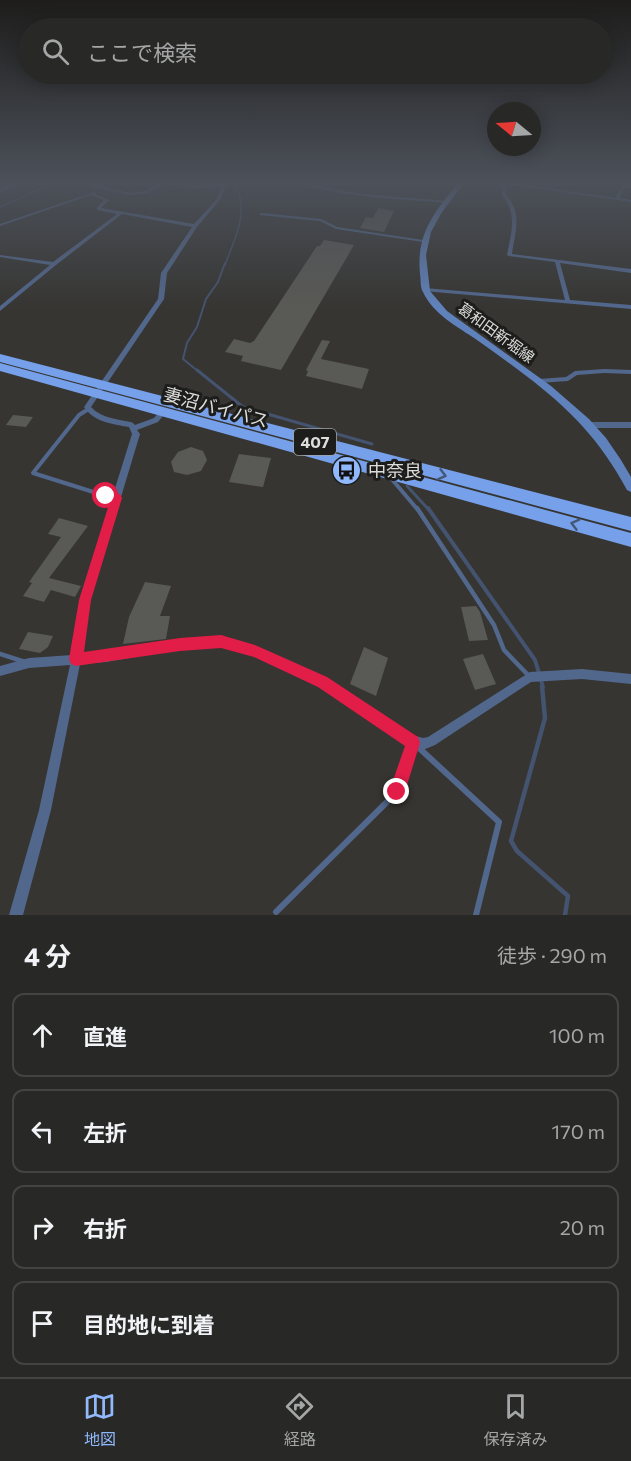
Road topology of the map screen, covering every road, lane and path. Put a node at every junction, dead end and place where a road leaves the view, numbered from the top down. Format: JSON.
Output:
{"nodes":[{"id":1,"x":107,"y":224,"type":"edge"},
{"id":2,"x":182,"y":224,"type":"edge"},
{"id":3,"x":197,"y":224,"type":"edge"},
{"id":4,"x":328,"y":224,"type":"edge"},
{"id":5,"x":432,"y":224,"type":"edge"},
{"id":6,"x":513,"y":224,"type":"edge"},
{"id":7,"x":195,"y":226,"type":"junction"},
{"id":8,"x":423,"y":241,"type":"junction"},
{"id":9,"x":0,"y":256,"type":"edge"},
{"id":10,"x":557,"y":261,"type":"junction"},
{"id":11,"x":54,"y":264,"type":"junction"},
{"id":12,"x":631,"y":271,"type":"edge"},
{"id":13,"x":426,"y":290,"type":"junction"},
{"id":14,"x":568,"y":302,"type":"junction"},
{"id":15,"x":631,"y":307,"type":"edge"},
{"id":16,"x":0,"y":309,"type":"edge"},
{"id":17,"x":0,"y":358,"type":"edge"},
{"id":18,"x":0,"y":368,"type":"edge"},
{"id":19,"x":631,"y":372,"type":"edge"},
{"id":20,"x":539,"y":381,"type":"junction"},
{"id":21,"x":99,"y":389,"type":"junction"},
{"id":22,"x":87,"y":410,"type":"junction"},
{"id":23,"x":163,"y":412,"type":"junction"},
{"id":24,"x":590,"y":425,"type":"junction"},
{"id":25,"x":631,"y":425,"type":"edge"},
{"id":26,"x":135,"y":428,"type":"junction"},
{"id":27,"x":386,"y":473,"type":"junction"},
{"id":28,"x":631,"y":487,"type":"edge"},
{"id":29,"x":116,"y":498,"type":"junction"},
{"id":30,"x":631,"y":524,"type":"edge"},
{"id":31,"x":631,"y":540,"type":"edge"},
{"id":32,"x":0,"y":654,"type":"edge"},
{"id":33,"x":76,"y":659,"type":"junction"},
{"id":34,"x":29,"y":663,"type":"junction"},
{"id":35,"x":0,"y":671,"type":"edge"},
{"id":36,"x":530,"y":677,"type":"junction"},
{"id":37,"x":631,"y":679,"type":"edge"},
{"id":38,"x":413,"y":743,"type":"junction"},
{"id":39,"x":276,"y":912,"type":"dead end"},
{"id":40,"x":16,"y":915,"type":"edge"},
{"id":41,"x":476,"y":915,"type":"edge"}],
"edges":[{"from":1,"to":11,"type":"street"},
{"from":2,"to":7,"type":"street"},
{"from":3,"to":7,"type":"street"},
{"from":4,"to":8,"type":"street"},
{"from":5,"to":8,"type":"main road"},
{"from":6,"to":10,"type":"street"},
{"from":7,"to":21,"type":"street"},
{"from":8,"to":13,"type":"main road"},
{"from":9,"to":11,"type":"street"},
{"from":10,"to":12,"type":"street"},
{"from":10,"to":14,"type":"street"},
{"from":11,"to":16,"type":"street"},
{"from":13,"to":14,"type":"street"},
{"from":13,"to":20,"type":"main road","name":"葛和田新堀線"},
{"from":14,"to":15,"type":"street"},
{"from":17,"to":21,"type":"highway","name":"妻沼バイパス","number":"407"},
{"from":18,"to":21,"type":"highway","name":"妻沼バイパス","number":"407"},
{"from":19,"to":20,"type":"street"},
{"from":20,"to":24,"type":"main road","name":"葛和田新堀線"},
{"from":21,"to":22,"type":"street"},
{"from":21,"to":23,"type":"highway","name":"妻沼バイパス","number":"407"},
{"from":21,"to":30,"type":"highway","name":"妻沼バイパス","number":"407","one_way":true},
{"from":22,"to":26,"type":"street"},
{"from":22,"to":29,"type":"lane"},
{"from":23,"to":26,"type":"street"},
{"from":23,"to":27,"type":"highway","name":"妻沼バイパス","number":"407"},
{"from":24,"to":25,"type":"street"},
{"from":24,"to":28,"type":"main road","name":"葛和田新堀線"},
{"from":26,"to":29,"type":"street"},
{"from":31,"to":27,"type":"highway","name":"妻沼バイパス","number":"407","one_way":true},
{"from":27,"to":36,"type":"lane"},
{"from":29,"to":33,"type":"street"},
{"from":32,"to":34,"type":"lane"},
{"from":33,"to":34,"type":"street"},
{"from":33,"to":38,"type":"street"},
{"from":33,"to":40,"type":"street"},
{"from":34,"to":35,"type":"street"},
{"from":36,"to":37,"type":"street"},
{"from":36,"to":38,"type":"street"},
{"from":38,"to":39,"type":"lane"},
{"from":38,"to":41,"type":"lane"}]}
